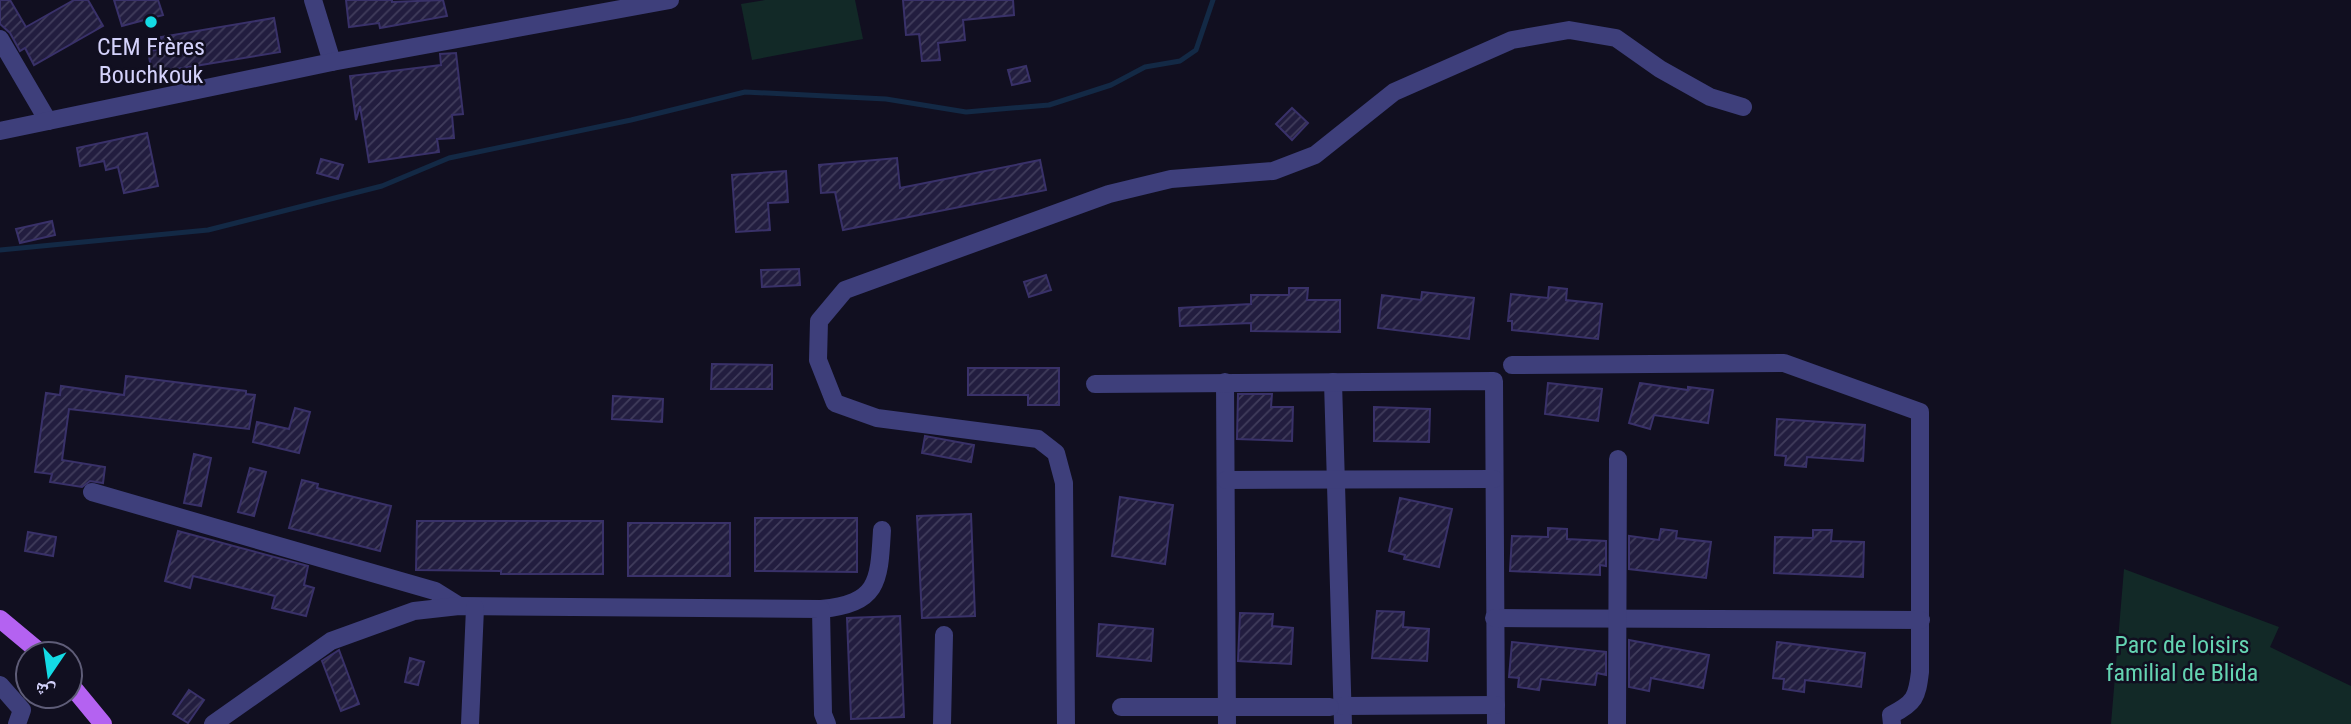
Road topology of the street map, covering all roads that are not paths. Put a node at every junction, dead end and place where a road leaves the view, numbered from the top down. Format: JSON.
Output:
{"nodes":[{"id":1,"x":313,"y":0,"type":"edge"},
{"id":2,"x":670,"y":0,"type":"edge"},
{"id":3,"x":0,"y":39,"type":"edge"},
{"id":4,"x":332,"y":62,"type":"junction"},
{"id":5,"x":1743,"y":107,"type":"dead end"},
{"id":6,"x":48,"y":121,"type":"junction"},
{"id":7,"x":0,"y":131,"type":"edge"},
{"id":8,"x":1512,"y":365,"type":"dead end"},
{"id":9,"x":1225,"y":382,"type":"junction"},
{"id":10,"x":1333,"y":382,"type":"junction"},
{"id":11,"x":1094,"y":384,"type":"dead end"},
{"id":12,"x":1618,"y":459,"type":"dead end"},
{"id":13,"x":1335,"y":479,"type":"junction"},
{"id":14,"x":1494,"y":479,"type":"junction"},
{"id":15,"x":1226,"y":480,"type":"junction"},
{"id":16,"x":92,"y":492,"type":"dead end"},
{"id":17,"x":882,"y":530,"type":"dead end"},
{"id":18,"x":467,"y":607,"type":"junction"},
{"id":19,"x":821,"y":609,"type":"junction"},
{"id":20,"x":1494,"y":618,"type":"junction"},
{"id":21,"x":0,"y":619,"type":"edge"},
{"id":22,"x":1617,"y":619,"type":"junction"},
{"id":23,"x":1922,"y":621,"type":"junction"},
{"id":24,"x":944,"y":635,"type":"dead end"},
{"id":25,"x":25,"y":640,"type":"edge"},
{"id":26,"x":0,"y":685,"type":"edge"},
{"id":27,"x":84,"y":701,"type":"edge"},
{"id":28,"x":1496,"y":705,"type":"junction"},
{"id":29,"x":1336,"y":706,"type":"junction"},
{"id":30,"x":1121,"y":707,"type":"dead end"},
{"id":31,"x":1227,"y":715,"type":"edge"},
{"id":32,"x":17,"y":724,"type":"edge"},
{"id":33,"x":103,"y":724,"type":"edge"},
{"id":34,"x":214,"y":724,"type":"edge"},
{"id":35,"x":470,"y":724,"type":"edge"},
{"id":36,"x":827,"y":724,"type":"edge"},
{"id":37,"x":943,"y":724,"type":"edge"},
{"id":38,"x":1066,"y":724,"type":"edge"},
{"id":39,"x":1343,"y":724,"type":"edge"},
{"id":40,"x":1496,"y":724,"type":"edge"},
{"id":41,"x":1617,"y":724,"type":"edge"},
{"id":42,"x":1892,"y":724,"type":"edge"}],
"edges":[{"from":1,"to":4,"type":"street"},
{"from":2,"to":4,"type":"street"},
{"from":3,"to":6,"type":"street"},
{"from":4,"to":6,"type":"street"},
{"from":5,"to":38,"type":"street"},
{"from":6,"to":7,"type":"street"},
{"from":8,"to":23,"type":"street"},
{"from":9,"to":10,"type":"street"},
{"from":9,"to":11,"type":"street"},
{"from":9,"to":15,"type":"street"},
{"from":10,"to":13,"type":"street"},
{"from":10,"to":14,"type":"street"},
{"from":12,"to":22,"type":"street"},
{"from":13,"to":14,"type":"street"},
{"from":13,"to":15,"type":"street"},
{"from":13,"to":29,"type":"street"},
{"from":14,"to":20,"type":"street"},
{"from":15,"to":31,"type":"street"},
{"from":16,"to":18,"type":"street"},
{"from":17,"to":19,"type":"street"},
{"from":18,"to":19,"type":"street"},
{"from":18,"to":34,"type":"street"},
{"from":18,"to":35,"type":"street"},
{"from":19,"to":36,"type":"street"},
{"from":20,"to":22,"type":"street"},
{"from":20,"to":28,"type":"street"},
{"from":21,"to":25,"type":"main road"},
{"from":22,"to":23,"type":"street"},
{"from":22,"to":41,"type":"street"},
{"from":23,"to":42,"type":"street"},
{"from":24,"to":37,"type":"street"},
{"from":26,"to":32,"type":"street"},
{"from":27,"to":33,"type":"main road"},
{"from":28,"to":29,"type":"street"},
{"from":28,"to":40,"type":"street"},
{"from":29,"to":31,"type":"street"},
{"from":29,"to":39,"type":"street"},
{"from":30,"to":31,"type":"street"}]}
